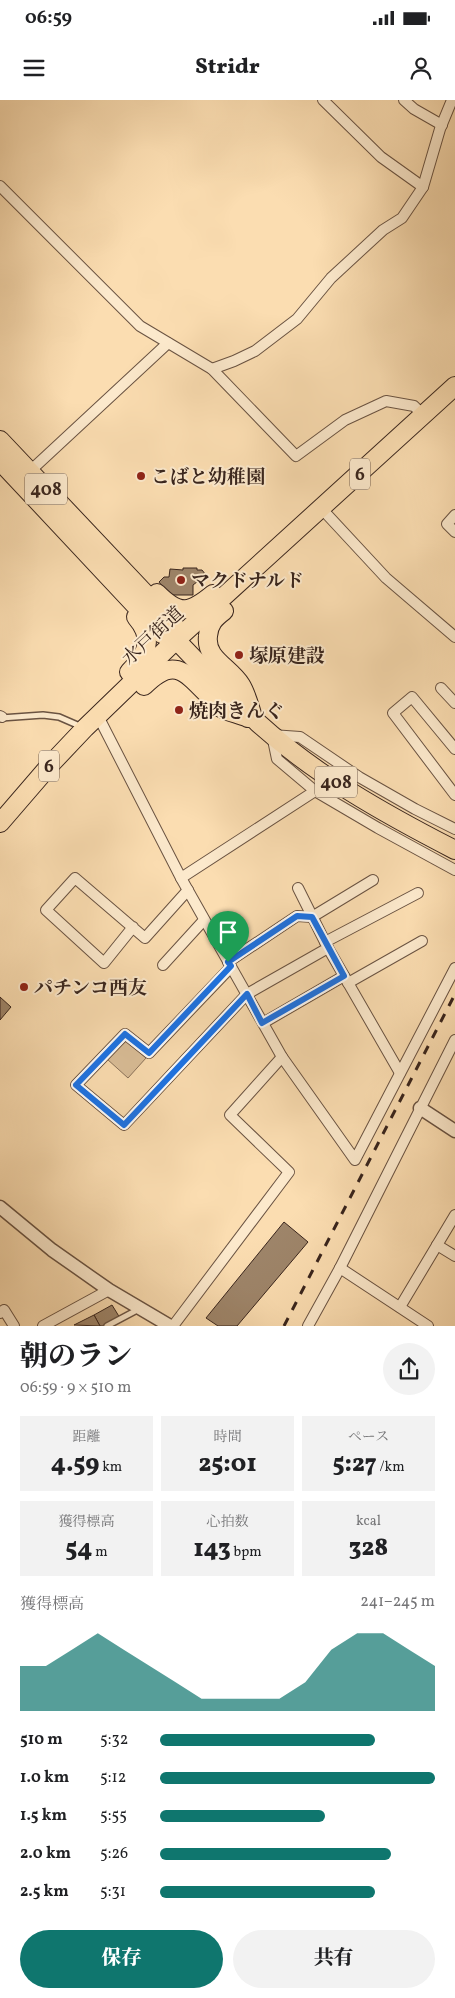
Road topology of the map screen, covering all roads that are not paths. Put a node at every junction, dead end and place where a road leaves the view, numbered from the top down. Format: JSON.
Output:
{"nodes":[{"id":1,"x":323,"y":100,"type":"edge"},
{"id":2,"x":404,"y":100,"type":"edge"},
{"id":3,"x":452,"y":100,"type":"edge"},
{"id":4,"x":442,"y":125,"type":"junction"},
{"id":5,"x":0,"y":186,"type":"edge"},
{"id":6,"x":423,"y":187,"type":"junction"},
{"id":7,"x":168,"y":344,"type":"junction"},
{"id":8,"x":212,"y":369,"type":"junction"},
{"id":9,"x":455,"y":386,"type":"edge"},
{"id":10,"x":424,"y":416,"type":"junction"},
{"id":11,"x":0,"y":440,"type":"edge"},
{"id":12,"x":0,"y":461,"type":"edge"},
{"id":13,"x":24,"y":476,"type":"junction"},
{"id":14,"x":321,"y":508,"type":"junction"},
{"id":15,"x":455,"y":515,"type":"edge"},
{"id":16,"x":455,"y":532,"type":"edge"},
{"id":17,"x":112,"y":558,"type":"junction"},
{"id":18,"x":264,"y":561,"type":"junction"},
{"id":19,"x":97,"y":566,"type":"junction"},
{"id":20,"x":243,"y":581,"type":"junction"},
{"id":21,"x":455,"y":637,"type":"edge"},
{"id":22,"x":176,"y":640,"type":"junction"},
{"id":23,"x":441,"y":688,"type":"dead end"},
{"id":24,"x":111,"y":703,"type":"junction"},
{"id":25,"x":455,"y":703,"type":"edge"},
{"id":26,"x":1,"y":717,"type":"edge"},
{"id":27,"x":256,"y":721,"type":"junction"},
{"id":28,"x":92,"y":722,"type":"junction"},
{"id":29,"x":272,"y":735,"type":"junction"},
{"id":30,"x":455,"y":749,"type":"edge"},
{"id":31,"x":315,"y":791,"type":"junction"},
{"id":32,"x":455,"y":795,"type":"edge"},
{"id":33,"x":0,"y":823,"type":"edge"},
{"id":34,"x":455,"y":829,"type":"edge"},
{"id":35,"x":455,"y":850,"type":"edge"},
{"id":36,"x":455,"y":870,"type":"edge"},
{"id":37,"x":181,"y":878,"type":"junction"},
{"id":38,"x":373,"y":880,"type":"dead end"},
{"id":39,"x":298,"y":888,"type":"dead end"},
{"id":40,"x":188,"y":890,"type":"junction"},
{"id":41,"x":418,"y":893,"type":"dead end"},
{"id":42,"x":312,"y":917,"type":"junction"},
{"id":43,"x":204,"y":920,"type":"junction"},
{"id":44,"x":132,"y":928,"type":"junction"},
{"id":45,"x":422,"y":941,"type":"dead end"},
{"id":46,"x":327,"y":945,"type":"junction"},
{"id":47,"x":229,"y":964,"type":"junction"},
{"id":48,"x":163,"y":965,"type":"dead end"},
{"id":49,"x":455,"y":968,"type":"edge"},
{"id":50,"x":346,"y":980,"type":"junction"},
{"id":51,"x":247,"y":994,"type":"junction"},
{"id":52,"x":262,"y":1023,"type":"junction"},
{"id":53,"x":455,"y":1040,"type":"edge"},
{"id":54,"x":282,"y":1057,"type":"junction"},
{"id":55,"x":400,"y":1073,"type":"junction"},
{"id":56,"x":420,"y":1108,"type":"junction"},
{"id":57,"x":455,"y":1131,"type":"edge"},
{"id":58,"x":0,"y":1207,"type":"edge"},
{"id":59,"x":455,"y":1215,"type":"edge"},
{"id":60,"x":437,"y":1244,"type":"junction"},
{"id":61,"x":455,"y":1256,"type":"edge"},
{"id":62,"x":340,"y":1268,"type":"junction"},
{"id":63,"x":109,"y":1290,"type":"junction"},
{"id":64,"x":400,"y":1307,"type":"junction"},
{"id":65,"x":142,"y":1308,"type":"junction"},
{"id":66,"x":0,"y":1312,"type":"edge"},
{"id":67,"x":310,"y":1325,"type":"edge"},
{"id":68,"x":14,"y":1326,"type":"edge"},
{"id":69,"x":43,"y":1326,"type":"edge"},
{"id":70,"x":107,"y":1326,"type":"edge"},
{"id":71,"x":172,"y":1326,"type":"edge"},
{"id":72,"x":428,"y":1326,"type":"edge"}],
"edges":[{"from":1,"to":6,"type":"street"},
{"from":2,"to":4,"type":"street"},
{"from":3,"to":4,"type":"street"},
{"from":4,"to":6,"type":"street"},
{"from":5,"to":7,"type":"street"},
{"from":6,"to":8,"type":"street"},
{"from":7,"to":8,"type":"street"},
{"from":7,"to":13,"type":"street"},
{"from":8,"to":10,"type":"street"},
{"from":9,"to":10,"type":"highway","name":"水戸街道","number":"6"},
{"from":10,"to":14,"type":"highway","name":"水戸街道","number":"6"},
{"from":11,"to":13,"type":"highway","number":"408"},
{"from":12,"to":13,"type":"highway","number":"408"},
{"from":13,"to":17,"type":"highway","number":"408"},
{"from":13,"to":19,"type":"highway","number":"408"},
{"from":14,"to":18,"type":"highway","name":"水戸街道","number":"6"},
{"from":14,"to":21,"type":"street"},
{"from":15,"to":16,"type":"street"},
{"from":17,"to":18,"type":"highway"},
{"from":17,"to":22,"type":"highway","number":"408"},
{"from":18,"to":20,"type":"highway","name":"水戸街道","number":"6"},
{"from":19,"to":22,"type":"highway","number":"408"},
{"from":19,"to":24,"type":"highway"},
{"from":20,"to":22,"type":"highway","name":"水戸街道","number":"6"},
{"from":20,"to":27,"type":"highway"},
{"from":22,"to":24,"type":"highway","name":"水戸街道","number":"6"},
{"from":22,"to":27,"type":"highway","number":"408"},
{"from":23,"to":25,"type":"street"},
{"from":24,"to":27,"type":"highway"},
{"from":24,"to":28,"type":"highway","name":"水戸街道","number":"6"},
{"from":26,"to":28,"type":"lane"},
{"from":27,"to":29,"type":"highway","number":"408"},
{"from":28,"to":33,"type":"highway","name":"水戸街道","number":"6"},
{"from":28,"to":37,"type":"street"},
{"from":29,"to":31,"type":"street"},
{"from":29,"to":34,"type":"street"},
{"from":29,"to":35,"type":"highway","number":"408"},
{"from":30,"to":32,"type":"street"},
{"from":31,"to":36,"type":"street"},
{"from":31,"to":37,"type":"street"},
{"from":37,"to":40,"type":"street"},
{"from":38,"to":42,"type":"street"},
{"from":39,"to":42,"type":"street"},
{"from":40,"to":43,"type":"street"},
{"from":40,"to":44,"type":"street"},
{"from":41,"to":46,"type":"street"},
{"from":42,"to":46,"type":"street"},
{"from":42,"to":47,"type":"street"},
{"from":43,"to":47,"type":"street"},
{"from":43,"to":48,"type":"street"},
{"from":44,"to":44,"type":"street"},
{"from":45,"to":50,"type":"street"},
{"from":46,"to":50,"type":"street"},
{"from":46,"to":51,"type":"street"},
{"from":47,"to":51,"type":"street"},
{"from":47,"to":51,"type":"street"},
{"from":49,"to":55,"type":"street"},
{"from":50,"to":52,"type":"street"},
{"from":50,"to":55,"type":"street"},
{"from":51,"to":52,"type":"street"},
{"from":52,"to":54,"type":"street"},
{"from":53,"to":56,"type":"street"},
{"from":54,"to":55,"type":"street"},
{"from":54,"to":71,"type":"street"},
{"from":56,"to":57,"type":"street"},
{"from":56,"to":62,"type":"street"},
{"from":58,"to":63,"type":"street"},
{"from":59,"to":60,"type":"street"},
{"from":60,"to":61,"type":"street"},
{"from":60,"to":64,"type":"street"},
{"from":62,"to":64,"type":"street"},
{"from":62,"to":67,"type":"street"},
{"from":63,"to":65,"type":"street"},
{"from":63,"to":69,"type":"street"},
{"from":64,"to":72,"type":"street"},
{"from":65,"to":70,"type":"lane"},
{"from":65,"to":71,"type":"street"},
{"from":66,"to":68,"type":"street"}]}
